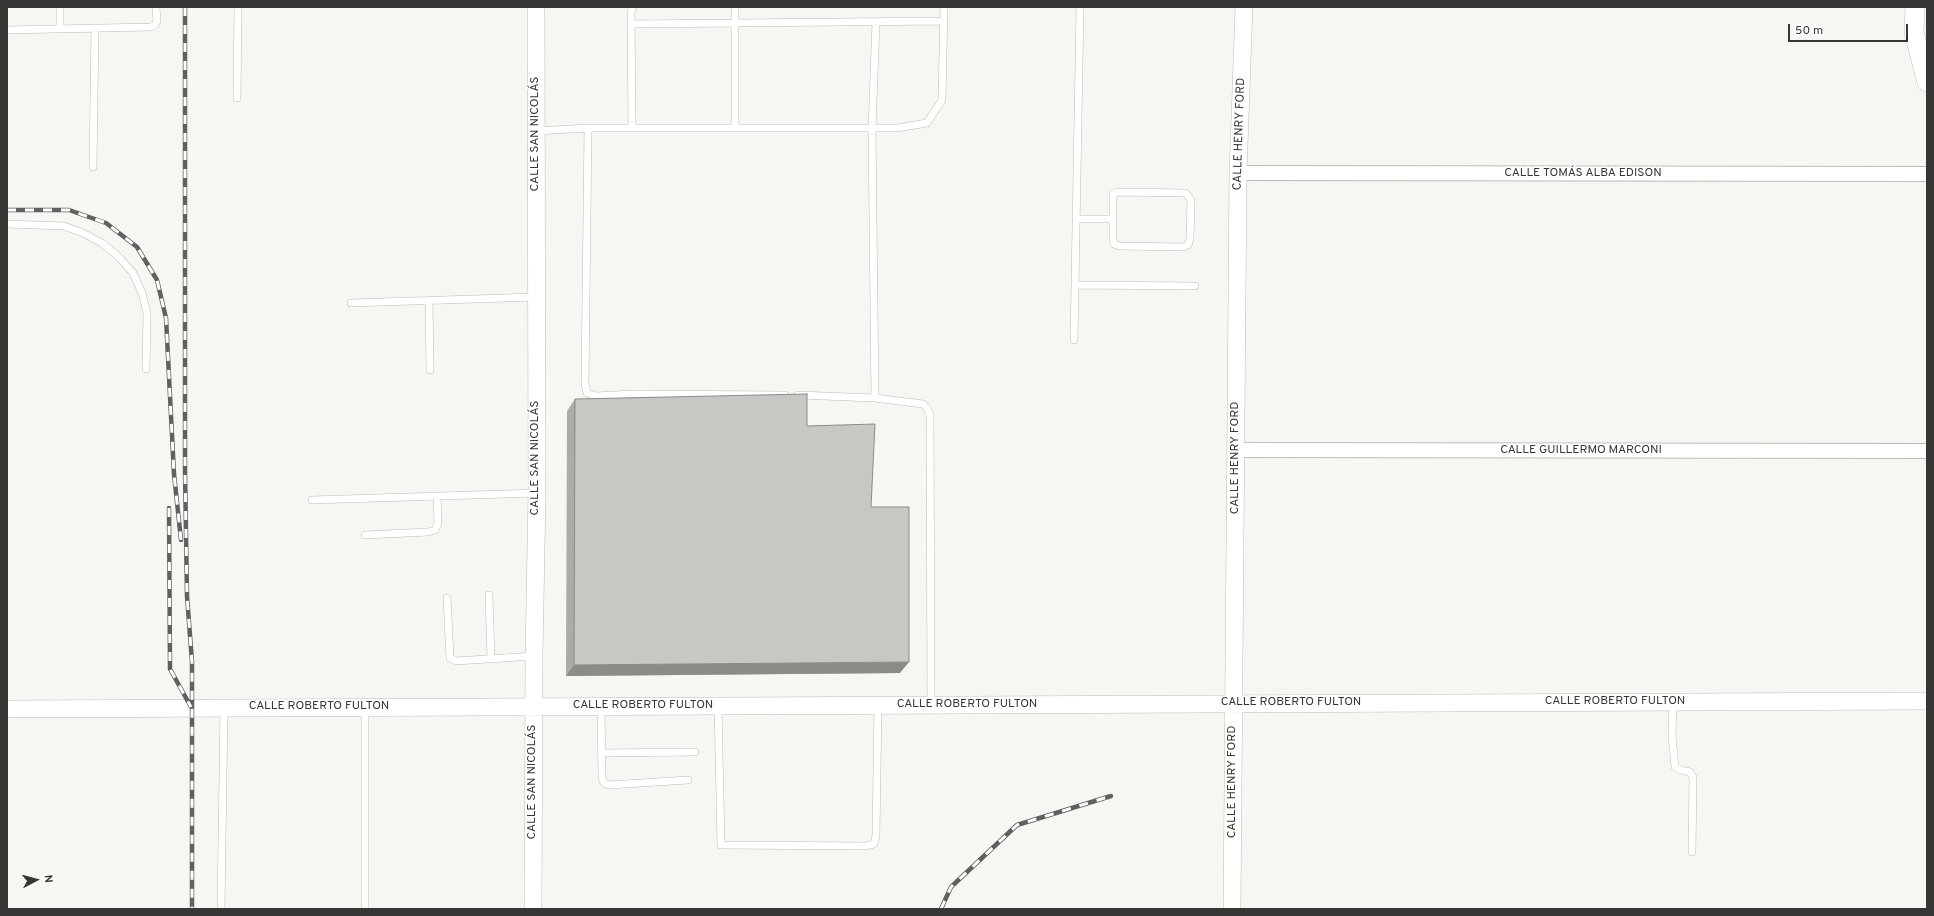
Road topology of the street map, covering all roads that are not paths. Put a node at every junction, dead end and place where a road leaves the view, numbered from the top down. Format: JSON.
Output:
{"nodes":[{"id":1,"x":60,"y":7,"type":"edge"},
{"id":2,"x":156,"y":7,"type":"edge"},
{"id":3,"x":238,"y":7,"type":"edge"},
{"id":4,"x":536,"y":7,"type":"edge"},
{"id":5,"x":633,"y":7,"type":"edge"},
{"id":6,"x":735,"y":7,"type":"edge"},
{"id":7,"x":944,"y":7,"type":"edge"},
{"id":8,"x":1080,"y":7,"type":"edge"},
{"id":9,"x":1244,"y":7,"type":"edge"},
{"id":10,"x":1914,"y":7,"type":"edge"},
{"id":11,"x":944,"y":21,"type":"junction"},
{"id":12,"x":735,"y":22,"type":"junction"},
{"id":13,"x":876,"y":22,"type":"junction"},
{"id":14,"x":631,"y":24,"type":"junction"},
{"id":15,"x":95,"y":28,"type":"junction"},
{"id":16,"x":60,"y":29,"type":"junction"},
{"id":17,"x":7,"y":30,"type":"edge"},
{"id":18,"x":1927,"y":82,"type":"edge"},
{"id":19,"x":237,"y":98,"type":"dead end"},
{"id":20,"x":588,"y":128,"type":"junction"},
{"id":21,"x":632,"y":128,"type":"junction"},
{"id":22,"x":735,"y":128,"type":"junction"},
{"id":23,"x":872,"y":128,"type":"junction"},
{"id":24,"x":537,"y":131,"type":"junction"},
{"id":25,"x":93,"y":167,"type":"dead end"},
{"id":26,"x":1238,"y":173,"type":"junction"},
{"id":27,"x":1927,"y":174,"type":"edge"},
{"id":28,"x":1076,"y":219,"type":"junction"},
{"id":29,"x":1113,"y":219,"type":"junction"},
{"id":30,"x":7,"y":224,"type":"edge"},
{"id":31,"x":1076,"y":285,"type":"junction"},
{"id":32,"x":1195,"y":286,"type":"dead end"},
{"id":33,"x":536,"y":297,"type":"junction"},
{"id":34,"x":429,"y":300,"type":"junction"},
{"id":35,"x":350,"y":303,"type":"dead end"},
{"id":36,"x":1074,"y":340,"type":"dead end"},
{"id":37,"x":146,"y":369,"type":"dead end"},
{"id":38,"x":430,"y":370,"type":"dead end"},
{"id":39,"x":875,"y":398,"type":"junction"},
{"id":40,"x":1236,"y":450,"type":"junction"},
{"id":41,"x":1927,"y":451,"type":"edge"},
{"id":42,"x":537,"y":493,"type":"junction"},
{"id":43,"x":437,"y":496,"type":"junction"},
{"id":44,"x":312,"y":500,"type":"dead end"},
{"id":45,"x":365,"y":535,"type":"dead end"},
{"id":46,"x":489,"y":595,"type":"dead end"},
{"id":47,"x":447,"y":598,"type":"dead end"},
{"id":48,"x":534,"y":656,"type":"junction"},
{"id":49,"x":491,"y":659,"type":"junction"},
{"id":50,"x":1927,"y":701,"type":"edge"},
{"id":51,"x":1673,"y":702,"type":"junction"},
{"id":52,"x":1234,"y":704,"type":"junction"},
{"id":53,"x":878,"y":705,"type":"junction"},
{"id":54,"x":931,"y":705,"type":"junction"},
{"id":55,"x":601,"y":706,"type":"junction"},
{"id":56,"x":718,"y":706,"type":"junction"},
{"id":57,"x":365,"y":707,"type":"junction"},
{"id":58,"x":534,"y":707,"type":"junction"},
{"id":59,"x":224,"y":708,"type":"junction"},
{"id":60,"x":7,"y":709,"type":"edge"},
{"id":61,"x":695,"y":752,"type":"dead end"},
{"id":62,"x":602,"y":753,"type":"junction"},
{"id":63,"x":688,"y":780,"type":"dead end"},
{"id":64,"x":1692,"y":852,"type":"dead end"},
{"id":65,"x":221,"y":909,"type":"edge"},
{"id":66,"x":365,"y":909,"type":"edge"},
{"id":67,"x":533,"y":909,"type":"edge"},
{"id":68,"x":1232,"y":909,"type":"edge"}],
"edges":[{"from":1,"to":16,"type":"lane"},
{"from":2,"to":15,"type":"lane"},
{"from":3,"to":19,"type":"lane"},
{"from":4,"to":24,"type":"street","name":"CALLE SAN NICOLÁS"},
{"from":5,"to":14,"type":"lane"},
{"from":6,"to":12,"type":"lane"},
{"from":7,"to":11,"type":"lane"},
{"from":8,"to":28,"type":"lane"},
{"from":9,"to":26,"type":"street","name":"CALLE HENRY FORD"},
{"from":10,"to":18,"type":"main road"},
{"from":11,"to":13,"type":"lane"},
{"from":11,"to":23,"type":"lane"},
{"from":12,"to":13,"type":"lane"},
{"from":12,"to":14,"type":"lane"},
{"from":12,"to":22,"type":"lane"},
{"from":13,"to":23,"type":"lane"},
{"from":14,"to":21,"type":"lane"},
{"from":15,"to":16,"type":"lane"},
{"from":15,"to":25,"type":"lane"},
{"from":16,"to":17,"type":"lane"},
{"from":20,"to":21,"type":"lane"},
{"from":20,"to":24,"type":"lane"},
{"from":20,"to":39,"type":"lane"},
{"from":21,"to":22,"type":"lane"},
{"from":22,"to":23,"type":"lane"},
{"from":23,"to":39,"type":"lane"},
{"from":24,"to":33,"type":"street","name":"CALLE SAN NICOLÁS"},
{"from":26,"to":27,"type":"street","name":"CALLE TOMÁS ALBA EDISON"},
{"from":26,"to":40,"type":"street","name":"CALLE HENRY FORD"},
{"from":28,"to":29,"type":"lane"},
{"from":28,"to":31,"type":"lane"},
{"from":29,"to":29,"type":"lane"},
{"from":30,"to":37,"type":"lane"},
{"from":31,"to":32,"type":"lane"},
{"from":31,"to":36,"type":"lane"},
{"from":33,"to":34,"type":"lane"},
{"from":33,"to":42,"type":"street","name":"CALLE SAN NICOLÁS"},
{"from":34,"to":35,"type":"lane"},
{"from":34,"to":38,"type":"lane"},
{"from":39,"to":54,"type":"lane"},
{"from":40,"to":41,"type":"street","name":"CALLE GUILLERMO MARCONI"},
{"from":40,"to":52,"type":"street","name":"CALLE HENRY FORD"},
{"from":42,"to":43,"type":"lane"},
{"from":42,"to":48,"type":"street","name":"CALLE SAN NICOLÁS"},
{"from":43,"to":44,"type":"lane"},
{"from":43,"to":45,"type":"lane"},
{"from":46,"to":49,"type":"lane"},
{"from":47,"to":49,"type":"lane"},
{"from":48,"to":49,"type":"lane"},
{"from":48,"to":58,"type":"street","name":"CALLE SAN NICOLÁS"},
{"from":50,"to":51,"type":"street","name":"CALLE ROBERTO FULTON"},
{"from":51,"to":52,"type":"street","name":"CALLE ROBERTO FULTON"},
{"from":51,"to":64,"type":"lane"},
{"from":52,"to":54,"type":"street","name":"CALLE ROBERTO FULTON"},
{"from":52,"to":68,"type":"street","name":"CALLE HENRY FORD"},
{"from":53,"to":54,"type":"street","name":"CALLE ROBERTO FULTON"},
{"from":53,"to":56,"type":"street","name":"CALLE ROBERTO FULTON"},
{"from":53,"to":56,"type":"lane"},
{"from":55,"to":56,"type":"street","name":"CALLE ROBERTO FULTON"},
{"from":55,"to":58,"type":"street","name":"CALLE ROBERTO FULTON"},
{"from":55,"to":62,"type":"lane"},
{"from":57,"to":58,"type":"street","name":"CALLE ROBERTO FULTON"},
{"from":57,"to":59,"type":"street","name":"CALLE ROBERTO FULTON"},
{"from":57,"to":66,"type":"lane"},
{"from":58,"to":67,"type":"street","name":"CALLE SAN NICOLÁS"},
{"from":59,"to":60,"type":"street","name":"CALLE ROBERTO FULTON"},
{"from":59,"to":65,"type":"lane"},
{"from":61,"to":62,"type":"lane"},
{"from":62,"to":63,"type":"lane"}]}
